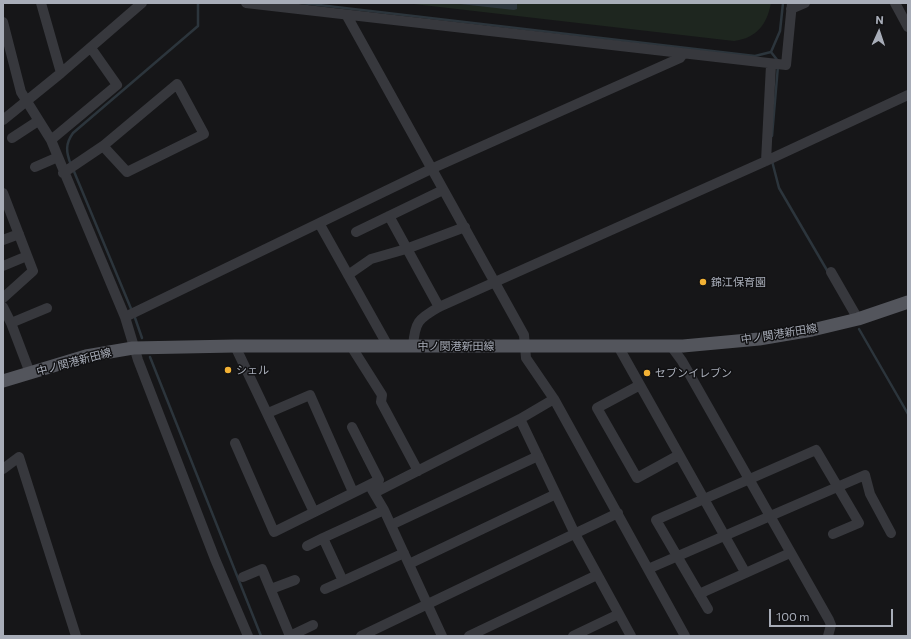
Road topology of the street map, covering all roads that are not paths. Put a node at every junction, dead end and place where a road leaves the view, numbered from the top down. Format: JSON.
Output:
{"nodes":[{"id":1,"x":41,"y":3,"type":"edge"},
{"id":2,"x":142,"y":3,"type":"edge"},
{"id":3,"x":246,"y":3,"type":"edge"},
{"id":4,"x":805,"y":3,"type":"edge"},
{"id":5,"x":895,"y":3,"type":"edge"},
{"id":6,"x":792,"y":6,"type":"edge"},
{"id":7,"x":347,"y":16,"type":"junction"},
{"id":8,"x":3,"y":22,"type":"edge"},
{"id":9,"x":908,"y":27,"type":"edge"},
{"id":10,"x":91,"y":48,"type":"junction"},
{"id":11,"x":683,"y":54,"type":"junction"},
{"id":12,"x":771,"y":65,"type":"junction"},
{"id":13,"x":61,"y":73,"type":"junction"},
{"id":14,"x":908,"y":95,"type":"edge"},
{"id":15,"x":26,"y":100,"type":"junction"},
{"id":16,"x":3,"y":120,"type":"edge"},
{"id":17,"x":38,"y":121,"type":"junction"},
{"id":18,"x":12,"y":138,"type":"dead end"},
{"id":19,"x":51,"y":140,"type":"junction"},
{"id":20,"x":103,"y":146,"type":"junction"},
{"id":21,"x":58,"y":157,"type":"junction"},
{"id":22,"x":766,"y":161,"type":"junction"},
{"id":23,"x":35,"y":167,"type":"dead end"},
{"id":24,"x":431,"y":169,"type":"junction"},
{"id":25,"x":63,"y":173,"type":"junction"},
{"id":26,"x":443,"y":190,"type":"junction"},
{"id":27,"x":3,"y":193,"type":"edge"},
{"id":28,"x":6,"y":212,"type":"edge"},
{"id":29,"x":389,"y":216,"type":"junction"},
{"id":30,"x":319,"y":223,"type":"junction"},
{"id":31,"x":464,"y":228,"type":"junction"},
{"id":32,"x":356,"y":232,"type":"dead end"},
{"id":33,"x":19,"y":234,"type":"junction"},
{"id":34,"x":3,"y":240,"type":"edge"},
{"id":35,"x":406,"y":249,"type":"junction"},
{"id":36,"x":27,"y":256,"type":"junction"},
{"id":37,"x":3,"y":266,"type":"edge"},
{"id":38,"x":831,"y":272,"type":"dead end"},
{"id":39,"x":348,"y":275,"type":"junction"},
{"id":40,"x":495,"y":281,"type":"junction"},
{"id":41,"x":3,"y":298,"type":"edge"},
{"id":42,"x":908,"y":302,"type":"edge"},
{"id":43,"x":3,"y":307,"type":"edge"},
{"id":44,"x":438,"y":307,"type":"junction"},
{"id":45,"x":47,"y":308,"type":"dead end"},
{"id":46,"x":125,"y":317,"type":"junction"},
{"id":47,"x":858,"y":319,"type":"junction"},
{"id":48,"x":11,"y":323,"type":"junction"},
{"id":49,"x":236,"y":346,"type":"junction"},
{"id":50,"x":351,"y":346,"type":"junction"},
{"id":51,"x":388,"y":346,"type":"junction"},
{"id":52,"x":413,"y":346,"type":"junction"},
{"id":53,"x":525,"y":346,"type":"junction"},
{"id":54,"x":618,"y":346,"type":"junction"},
{"id":55,"x":671,"y":346,"type":"junction"},
{"id":56,"x":134,"y":348,"type":"junction"},
{"id":57,"x":30,"y":373,"type":"junction"},
{"id":58,"x":3,"y":381,"type":"edge"},
{"id":59,"x":640,"y":385,"type":"junction"},
{"id":60,"x":554,"y":400,"type":"junction"},
{"id":61,"x":268,"y":413,"type":"junction"},
{"id":62,"x":520,"y":419,"type":"junction"},
{"id":63,"x":352,"y":427,"type":"dead end"},
{"id":64,"x":235,"y":443,"type":"dead end"},
{"id":65,"x":679,"y":455,"type":"junction"},
{"id":66,"x":538,"y":456,"type":"junction"},
{"id":67,"x":3,"y":470,"type":"edge"},
{"id":68,"x":418,"y":471,"type":"junction"},
{"id":69,"x":748,"y":479,"type":"junction"},
{"id":70,"x":372,"y":488,"type":"junction"},
{"id":71,"x":836,"y":488,"type":"junction"},
{"id":72,"x":353,"y":492,"type":"junction"},
{"id":73,"x":556,"y":494,"type":"junction"},
{"id":74,"x":703,"y":498,"type":"junction"},
{"id":75,"x":384,"y":510,"type":"junction"},
{"id":76,"x":314,"y":512,"type":"junction"},
{"id":77,"x":618,"y":513,"type":"junction"},
{"id":78,"x":770,"y":516,"type":"junction"},
{"id":79,"x":391,"y":525,"type":"junction"},
{"id":80,"x":891,"y":533,"type":"dead end"},
{"id":81,"x":574,"y":534,"type":"junction"},
{"id":82,"x":833,"y":534,"type":"dead end"},
{"id":83,"x":724,"y":536,"type":"junction"},
{"id":84,"x":323,"y":538,"type":"junction"},
{"id":85,"x":307,"y":546,"type":"dead end"},
{"id":86,"x":404,"y":553,"type":"junction"},
{"id":87,"x":790,"y":553,"type":"junction"},
{"id":88,"x":676,"y":556,"type":"junction"},
{"id":89,"x":409,"y":564,"type":"junction"},
{"id":90,"x":648,"y":569,"type":"junction"},
{"id":91,"x":745,"y":572,"type":"junction"},
{"id":92,"x":597,"y":575,"type":"junction"},
{"id":93,"x":243,"y":577,"type":"dead end"},
{"id":94,"x":295,"y":580,"type":"dead end"},
{"id":95,"x":343,"y":581,"type":"junction"},
{"id":96,"x":325,"y":589,"type":"dead end"},
{"id":97,"x":271,"y":590,"type":"junction"},
{"id":98,"x":699,"y":594,"type":"junction"},
{"id":99,"x":427,"y":604,"type":"junction"},
{"id":100,"x":708,"y":609,"type":"dead end"},
{"id":101,"x":618,"y":614,"type":"junction"},
{"id":102,"x":313,"y":625,"type":"dead end"},
{"id":103,"x":76,"y":636,"type":"edge"},
{"id":104,"x":248,"y":636,"type":"edge"},
{"id":105,"x":360,"y":636,"type":"edge"},
{"id":106,"x":442,"y":636,"type":"edge"},
{"id":107,"x":469,"y":636,"type":"edge"},
{"id":108,"x":573,"y":636,"type":"edge"},
{"id":109,"x":631,"y":636,"type":"edge"},
{"id":110,"x":685,"y":636,"type":"edge"},
{"id":111,"x":828,"y":636,"type":"edge"}],
"edges":[{"from":1,"to":13,"type":"street"},
{"from":2,"to":10,"type":"street"},
{"from":3,"to":7,"type":"street"},
{"from":4,"to":6,"type":"street"},
{"from":5,"to":9,"type":"street"},
{"from":6,"to":12,"type":"street"},
{"from":7,"to":11,"type":"street"},
{"from":7,"to":24,"type":"street"},
{"from":8,"to":15,"type":"street"},
{"from":10,"to":13,"type":"street"},
{"from":10,"to":19,"type":"street"},
{"from":11,"to":12,"type":"street"},
{"from":11,"to":24,"type":"street"},
{"from":12,"to":22,"type":"street"},
{"from":13,"to":15,"type":"street"},
{"from":14,"to":22,"type":"street"},
{"from":15,"to":16,"type":"street"},
{"from":15,"to":17,"type":"street"},
{"from":17,"to":18,"type":"street"},
{"from":17,"to":19,"type":"street"},
{"from":19,"to":21,"type":"street"},
{"from":20,"to":20,"type":"street"},
{"from":20,"to":25,"type":"street"},
{"from":21,"to":23,"type":"street"},
{"from":21,"to":25,"type":"street"},
{"from":22,"to":40,"type":"street"},
{"from":24,"to":26,"type":"street"},
{"from":24,"to":30,"type":"street"},
{"from":25,"to":46,"type":"street"},
{"from":26,"to":29,"type":"street"},
{"from":26,"to":31,"type":"street"},
{"from":27,"to":28,"type":"street"},
{"from":28,"to":33,"type":"street"},
{"from":29,"to":32,"type":"street"},
{"from":29,"to":35,"type":"street"},
{"from":30,"to":39,"type":"street"},
{"from":30,"to":46,"type":"street"},
{"from":31,"to":35,"type":"street"},
{"from":31,"to":40,"type":"street"},
{"from":33,"to":34,"type":"street"},
{"from":33,"to":36,"type":"street"},
{"from":35,"to":39,"type":"street"},
{"from":35,"to":44,"type":"street"},
{"from":36,"to":37,"type":"street"},
{"from":36,"to":41,"type":"street"},
{"from":38,"to":47,"type":"street"},
{"from":39,"to":51,"type":"street"},
{"from":40,"to":44,"type":"street"},
{"from":40,"to":53,"type":"street"},
{"from":42,"to":47,"type":"main road","name":"中ノ関港新田線"},
{"from":43,"to":48,"type":"street"},
{"from":44,"to":52,"type":"street"},
{"from":45,"to":48,"type":"street"},
{"from":46,"to":56,"type":"street"},
{"from":47,"to":55,"type":"main road","name":"中ノ関港新田線"},
{"from":48,"to":57,"type":"street"},
{"from":49,"to":50,"type":"main road","name":"中ノ関港新田線"},
{"from":49,"to":56,"type":"main road","name":"中ノ関港新田線"},
{"from":49,"to":61,"type":"street"},
{"from":50,"to":51,"type":"main road","name":"中ノ関港新田線"},
{"from":50,"to":68,"type":"street"},
{"from":51,"to":52,"type":"main road","name":"中ノ関港新田線"},
{"from":52,"to":53,"type":"main road","name":"中ノ関港新田線"},
{"from":53,"to":54,"type":"main road","name":"中ノ関港新田線"},
{"from":53,"to":60,"type":"street"},
{"from":54,"to":55,"type":"main road","name":"中ノ関港新田線"},
{"from":54,"to":59,"type":"street"},
{"from":55,"to":69,"type":"street"},
{"from":56,"to":57,"type":"main road","name":"中ノ関港新田線"},
{"from":56,"to":104,"type":"street"},
{"from":57,"to":58,"type":"main road","name":"中ノ関港新田線"},
{"from":59,"to":65,"type":"street"},
{"from":59,"to":65,"type":"street"},
{"from":60,"to":62,"type":"street"},
{"from":60,"to":77,"type":"street"},
{"from":61,"to":72,"type":"street"},
{"from":61,"to":76,"type":"street"},
{"from":62,"to":66,"type":"street"},
{"from":62,"to":68,"type":"street"},
{"from":63,"to":70,"type":"street"},
{"from":64,"to":76,"type":"street"},
{"from":65,"to":74,"type":"street"},
{"from":66,"to":73,"type":"street"},
{"from":66,"to":79,"type":"street"},
{"from":67,"to":103,"type":"street"},
{"from":68,"to":70,"type":"street"},
{"from":69,"to":71,"type":"street"},
{"from":69,"to":74,"type":"street"},
{"from":69,"to":78,"type":"street"},
{"from":70,"to":72,"type":"street"},
{"from":70,"to":75,"type":"street"},
{"from":71,"to":78,"type":"street"},
{"from":71,"to":80,"type":"street"},
{"from":71,"to":82,"type":"street"},
{"from":72,"to":76,"type":"street"},
{"from":73,"to":81,"type":"street"},
{"from":73,"to":89,"type":"street"},
{"from":74,"to":83,"type":"street"},
{"from":74,"to":88,"type":"street"},
{"from":75,"to":79,"type":"street"},
{"from":75,"to":84,"type":"street"},
{"from":77,"to":81,"type":"street"},
{"from":77,"to":90,"type":"street"},
{"from":78,"to":83,"type":"street"},
{"from":78,"to":87,"type":"street"},
{"from":79,"to":86,"type":"street"},
{"from":81,"to":92,"type":"street"},
{"from":81,"to":99,"type":"street"},
{"from":83,"to":88,"type":"street"},
{"from":83,"to":91,"type":"street"},
{"from":84,"to":85,"type":"street"},
{"from":84,"to":95,"type":"street"},
{"from":86,"to":89,"type":"street"},
{"from":86,"to":95,"type":"street"},
{"from":87,"to":91,"type":"street"},
{"from":87,"to":111,"type":"street"},
{"from":88,"to":90,"type":"street"},
{"from":88,"to":98,"type":"street"},
{"from":89,"to":99,"type":"street"},
{"from":90,"to":110,"type":"street"},
{"from":91,"to":98,"type":"street"},
{"from":92,"to":101,"type":"street"},
{"from":92,"to":107,"type":"street"},
{"from":93,"to":97,"type":"street"},
{"from":94,"to":97,"type":"street"},
{"from":95,"to":96,"type":"street"},
{"from":97,"to":102,"type":"street"},
{"from":98,"to":100,"type":"street"},
{"from":99,"to":105,"type":"street"},
{"from":99,"to":106,"type":"street"},
{"from":101,"to":108,"type":"street"},
{"from":101,"to":109,"type":"street"}]}
